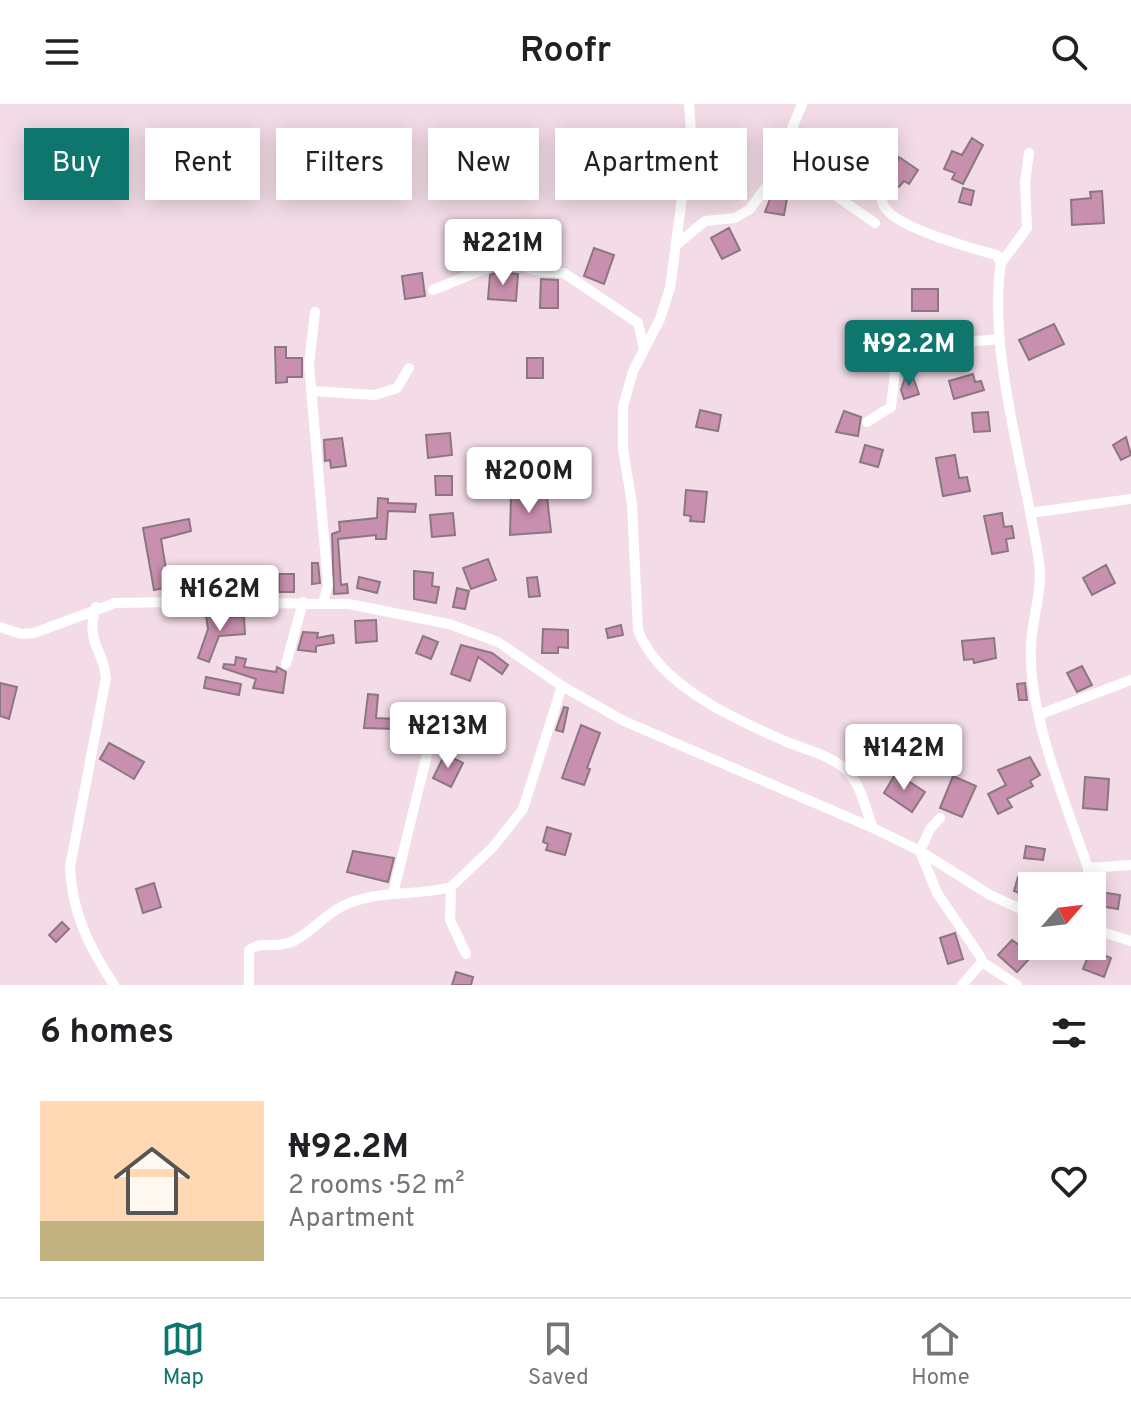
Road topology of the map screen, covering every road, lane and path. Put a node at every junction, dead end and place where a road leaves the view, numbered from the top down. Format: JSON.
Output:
{"nodes":[{"id":1,"x":689,"y":104,"type":"edge"},
{"id":2,"x":802,"y":104,"type":"edge"},
{"id":3,"x":792,"y":128,"type":"edge"},
{"id":4,"x":1029,"y":153,"type":"dead end"},
{"id":5,"x":763,"y":191,"type":"edge"},
{"id":6,"x":842,"y":200,"type":"edge"},
{"id":7,"x":883,"y":200,"type":"edge"},
{"id":8,"x":875,"y":223,"type":"dead end"},
{"id":9,"x":675,"y":246,"type":"junction"},
{"id":10,"x":1001,"y":263,"type":"junction"},
{"id":11,"x":433,"y":290,"type":"dead end"},
{"id":12,"x":315,"y":312,"type":"dead end"},
{"id":13,"x":1000,"y":339,"type":"junction"},
{"id":14,"x":644,"y":349,"type":"junction"},
{"id":15,"x":409,"y":368,"type":"dead end"},
{"id":16,"x":311,"y":391,"type":"junction"},
{"id":17,"x":867,"y":422,"type":"dead end"},
{"id":18,"x":1131,"y":499,"type":"edge"},
{"id":19,"x":1030,"y":513,"type":"junction"},
{"id":20,"x":303,"y":602,"type":"junction"},
{"id":21,"x":323,"y":603,"type":"junction"},
{"id":22,"x":96,"y":607,"type":"junction"},
{"id":23,"x":6,"y":629,"type":"edge"},
{"id":24,"x":0,"y":638,"type":"edge"},
{"id":25,"x":286,"y":664,"type":"dead end"},
{"id":26,"x":1131,"y":680,"type":"edge"},
{"id":27,"x":562,"y":686,"type":"junction"},
{"id":28,"x":1041,"y":714,"type":"junction"},
{"id":29,"x":432,"y":734,"type":"dead end"},
{"id":30,"x":940,"y":818,"type":"dead end"},
{"id":31,"x":873,"y":828,"type":"junction"},
{"id":32,"x":920,"y":851,"type":"junction"},
{"id":33,"x":1131,"y":865,"type":"edge"},
{"id":34,"x":1088,"y":868,"type":"junction"},
{"id":35,"x":1088,"y":872,"type":"edge"},
{"id":36,"x":451,"y":887,"type":"junction"},
{"id":37,"x":393,"y":894,"type":"junction"},
{"id":38,"x":1018,"y":908,"type":"edge"},
{"id":39,"x":1106,"y":933,"type":"edge"},
{"id":40,"x":1131,"y":941,"type":"edge"},
{"id":41,"x":466,"y":954,"type":"dead end"},
{"id":42,"x":982,"y":962,"type":"junction"},
{"id":43,"x":114,"y":985,"type":"edge"},
{"id":44,"x":249,"y":985,"type":"edge"},
{"id":45,"x":962,"y":985,"type":"edge"},
{"id":46,"x":1017,"y":985,"type":"edge"}],
"edges":[{"from":1,"to":9,"type":"street"},
{"from":2,"to":3,"type":"street"},
{"from":4,"to":10,"type":"street"},
{"from":5,"to":9,"type":"street"},
{"from":6,"to":8,"type":"street"},
{"from":7,"to":10,"type":"street"},
{"from":9,"to":14,"type":"street"},
{"from":10,"to":13,"type":"street"},
{"from":11,"to":14,"type":"street"},
{"from":12,"to":16,"type":"street"},
{"from":13,"to":17,"type":"street"},
{"from":13,"to":19,"type":"street"},
{"from":14,"to":31,"type":"street"},
{"from":15,"to":16,"type":"street"},
{"from":16,"to":21,"type":"street"},
{"from":18,"to":19,"type":"street"},
{"from":19,"to":28,"type":"street"},
{"from":20,"to":21,"type":"street"},
{"from":20,"to":22,"type":"street"},
{"from":20,"to":25,"type":"street"},
{"from":21,"to":27,"type":"street"},
{"from":22,"to":23,"type":"street"},
{"from":22,"to":43,"type":"street"},
{"from":23,"to":24,"type":"street"},
{"from":26,"to":28,"type":"street"},
{"from":27,"to":31,"type":"street"},
{"from":27,"to":36,"type":"street"},
{"from":28,"to":34,"type":"street"},
{"from":29,"to":37,"type":"street"},
{"from":30,"to":32,"type":"street"},
{"from":31,"to":32,"type":"street"},
{"from":32,"to":38,"type":"street"},
{"from":32,"to":42,"type":"street"},
{"from":33,"to":34,"type":"street"},
{"from":34,"to":35,"type":"street"},
{"from":36,"to":37,"type":"street"},
{"from":36,"to":41,"type":"street"},
{"from":37,"to":44,"type":"street"},
{"from":39,"to":40,"type":"street"},
{"from":42,"to":45,"type":"street"},
{"from":42,"to":46,"type":"street"}]}
